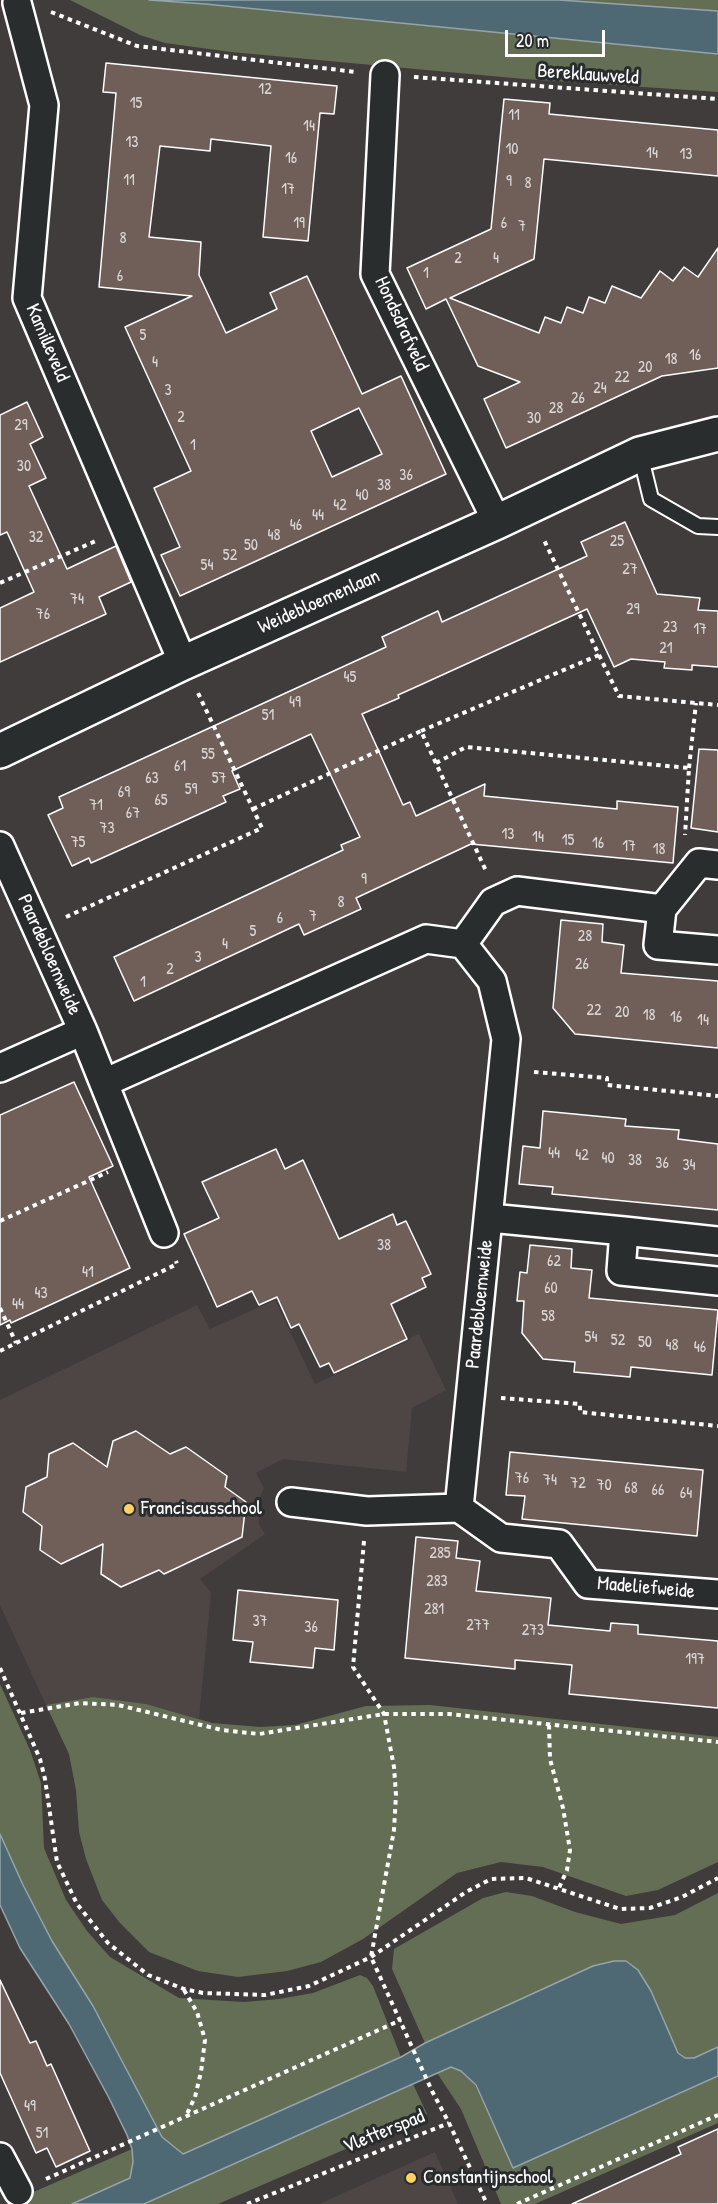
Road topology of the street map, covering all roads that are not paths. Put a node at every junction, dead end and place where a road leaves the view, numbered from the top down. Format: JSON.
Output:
{"nodes":[{"id":1,"x":17,"y":3,"type":"road end"},
{"id":2,"x":385,"y":75,"type":"road end"},
{"id":3,"x":718,"y":434,"type":"edge"},
{"id":4,"x":640,"y":454,"type":"junction"},
{"id":5,"x":497,"y":522,"type":"junction"},
{"id":6,"x":718,"y":527,"type":"edge"},
{"id":7,"x":183,"y":663,"type":"junction"},
{"id":8,"x":0,"y":751,"type":"edge"},
{"id":9,"x":0,"y":846,"type":"edge"},
{"id":10,"x":709,"y":864,"type":"edge"},
{"id":11,"x":662,"y":909,"type":"junction"},
{"id":12,"x":463,"y":944,"type":"junction"},
{"id":13,"x":718,"y":950,"type":"edge"},
{"id":14,"x":83,"y":1031,"type":"junction"},
{"id":15,"x":0,"y":1068,"type":"edge"},
{"id":16,"x":104,"y":1083,"type":"junction"},
{"id":17,"x":489,"y":1218,"type":"junction"},
{"id":18,"x":624,"y":1232,"type":"junction"},
{"id":19,"x":164,"y":1233,"type":"road end"},
{"id":20,"x":718,"y":1241,"type":"edge"},
{"id":21,"x":718,"y":1281,"type":"edge"},
{"id":22,"x":291,"y":1502,"type":"dead end"},
{"id":23,"x":459,"y":1508,"type":"junction"},
{"id":24,"x":718,"y":1594,"type":"edge"},
{"id":25,"x":0,"y":2157,"type":"edge"},
{"id":26,"x":18,"y":2191,"type":"road end"}],
"edges":[{"from":1,"to":7,"type":"street","name":"Kamilleveld"},
{"from":2,"to":5,"type":"street","name":"Hondsdrafveld"},
{"from":3,"to":4,"type":"street","name":"Weidebloemenlaan"},
{"from":4,"to":5,"type":"street","name":"Weidebloemenlaan"},
{"from":4,"to":6,"type":"lane"},
{"from":5,"to":7,"type":"street","name":"Weidebloemenlaan"},
{"from":7,"to":8,"type":"street","name":"Weidebloemenlaan"},
{"from":9,"to":14,"type":"street","name":"Paardebloemweide"},
{"from":10,"to":11,"type":"street"},
{"from":11,"to":12,"type":"street"},
{"from":11,"to":13,"type":"street"},
{"from":12,"to":16,"type":"street"},
{"from":12,"to":17,"type":"street","name":"Paardebloemweide"},
{"from":14,"to":15,"type":"street","name":"Paardebloemweide"},
{"from":14,"to":16,"type":"street","name":"Paardebloemweide"},
{"from":16,"to":19,"type":"street","name":"Paardebloemweide"},
{"from":17,"to":18,"type":"street"},
{"from":17,"to":23,"type":"street","name":"Paardebloemweide"},
{"from":18,"to":20,"type":"street"},
{"from":18,"to":21,"type":"street"},
{"from":22,"to":23,"type":"street"},
{"from":23,"to":24,"type":"street","name":"Madeliefweide"},
{"from":25,"to":26,"type":"street"}]}
